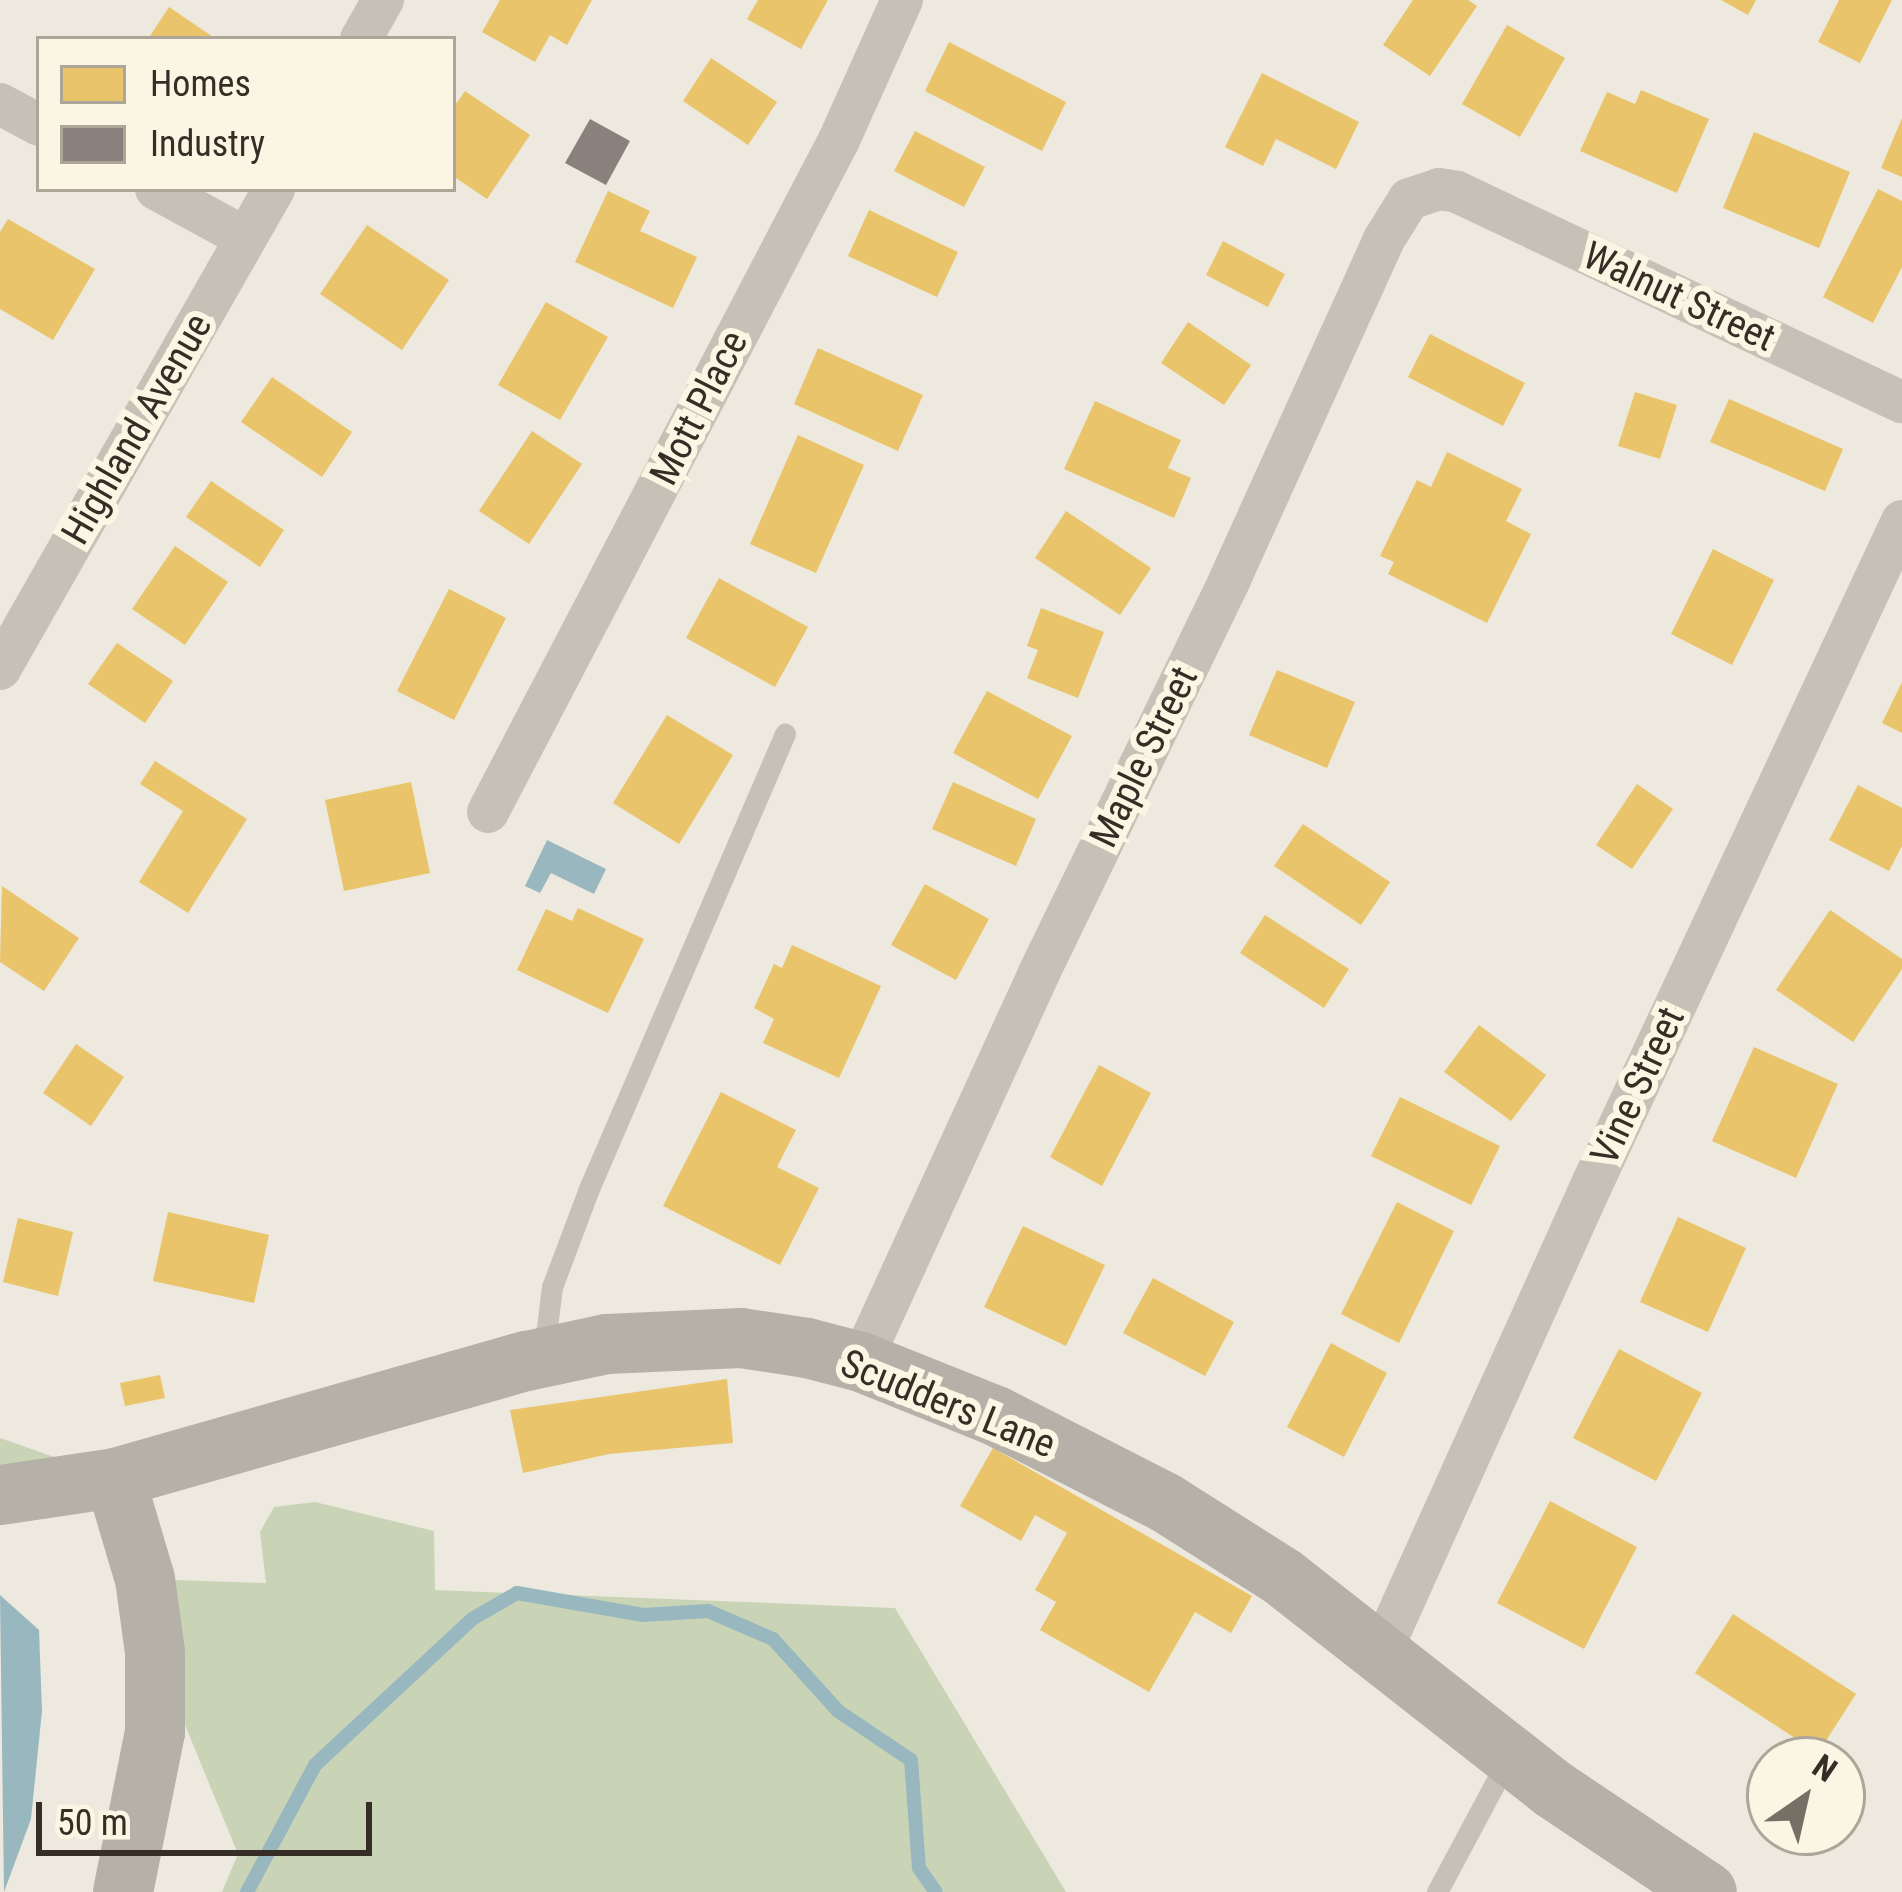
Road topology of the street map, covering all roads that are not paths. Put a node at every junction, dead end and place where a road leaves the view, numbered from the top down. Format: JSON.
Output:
{"nodes":[{"id":1,"x":383,"y":0,"type":"edge"},
{"id":2,"x":902,"y":0,"type":"edge"},
{"id":3,"x":363,"y":36,"type":"edge"},
{"id":4,"x":0,"y":104,"type":"edge"},
{"id":5,"x":36,"y":123,"type":"edge"},
{"id":6,"x":162,"y":192,"type":"edge"},
{"id":7,"x":272,"y":192,"type":"edge"},
{"id":8,"x":1456,"y":192,"type":"joint"},
{"id":9,"x":246,"y":238,"type":"junction"},
{"id":10,"x":1902,"y":402,"type":"edge"},
{"id":11,"x":1902,"y":520,"type":"edge"},
{"id":12,"x":1,"y":666,"type":"edge"},
{"id":13,"x":785,"y":734,"type":"dead end"},
{"id":14,"x":488,"y":812,"type":"dead end"},
{"id":15,"x":543,"y":1358,"type":"junction"},
{"id":16,"x":861,"y":1362,"type":"junction"},
{"id":17,"x":115,"y":1478,"type":"junction"},
{"id":18,"x":0,"y":1495,"type":"edge"},
{"id":19,"x":1380,"y":1654,"type":"junction"},
{"id":20,"x":1510,"y":1755,"type":"junction"},
{"id":21,"x":123,"y":1892,"type":"edge"},
{"id":22,"x":1436,"y":1892,"type":"edge"},
{"id":23,"x":1707,"y":1892,"type":"edge"}],
"edges":[{"from":1,"to":3,"type":"street"},
{"from":2,"to":14,"type":"street","name":"Mott Place"},
{"from":4,"to":5,"type":"street"},
{"from":6,"to":9,"type":"street"},
{"from":7,"to":9,"type":"street","name":"Highland Avenue"},
{"from":8,"to":10,"type":"street","name":"Walnut Street"},
{"from":8,"to":16,"type":"street","name":"Maple Street"},
{"from":9,"to":12,"type":"street","name":"Highland Avenue"},
{"from":11,"to":19,"type":"street","name":"Vine Street"},
{"from":13,"to":15,"type":"lane"},
{"from":15,"to":16,"type":"street","name":"Scudders Lane"},
{"from":15,"to":17,"type":"street","name":"Scudders Lane"},
{"from":16,"to":19,"type":"street","name":"Scudders Lane"},
{"from":17,"to":18,"type":"street","name":"Scudders Lane"},
{"from":17,"to":21,"type":"street"},
{"from":19,"to":20,"type":"street","name":"Scudders Lane"},
{"from":20,"to":22,"type":"lane"},
{"from":20,"to":23,"type":"street","name":"Scudders Lane"}]}
